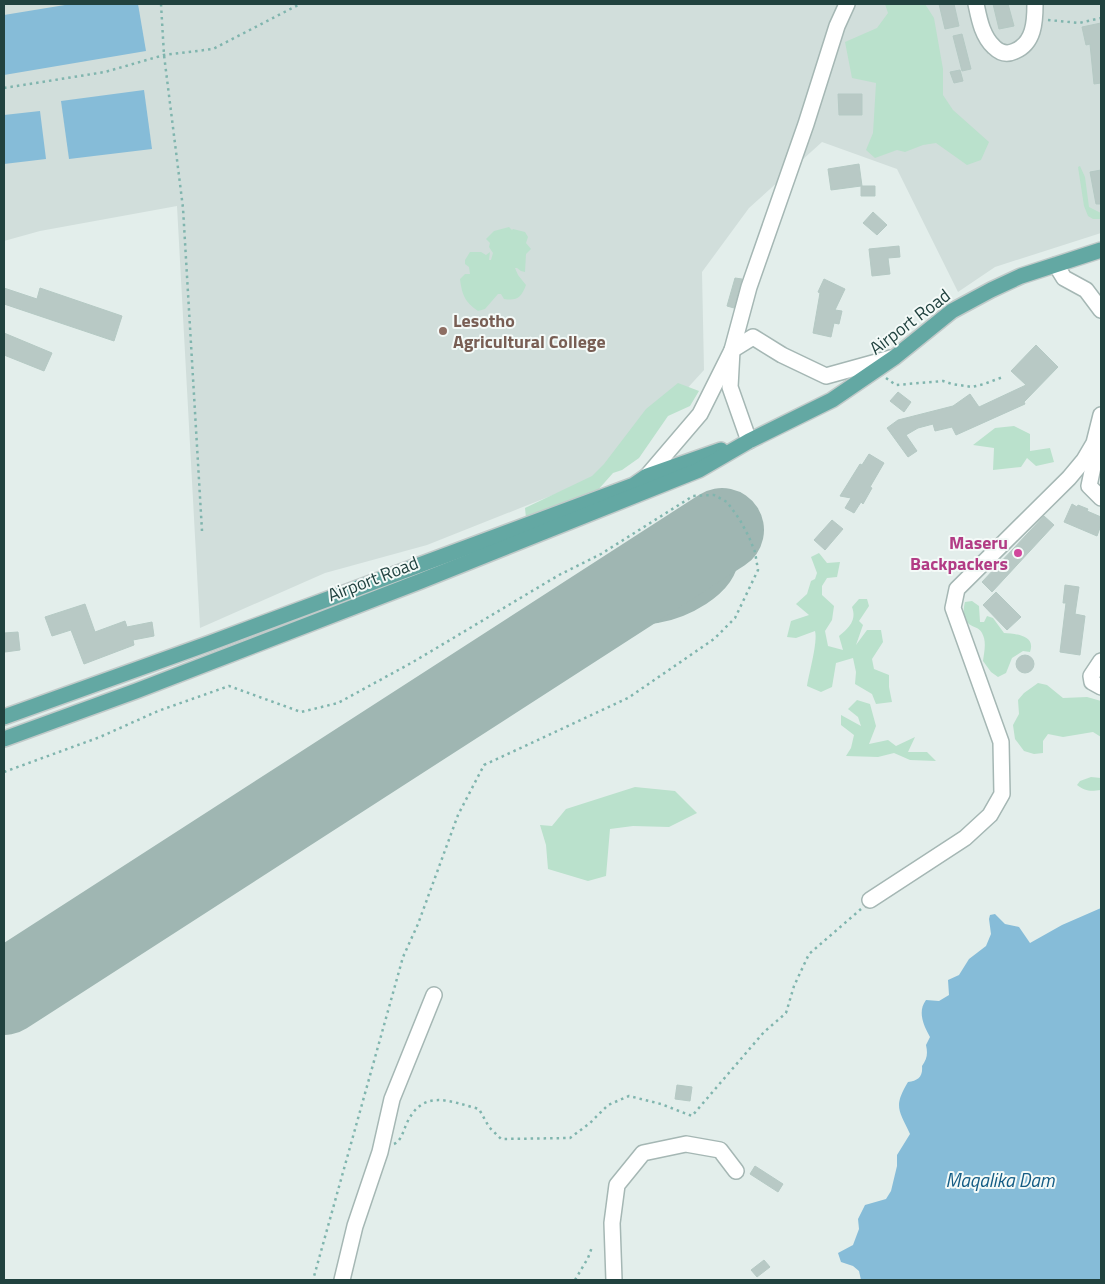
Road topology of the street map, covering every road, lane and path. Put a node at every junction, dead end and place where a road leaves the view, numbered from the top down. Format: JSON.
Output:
{"nodes":[{"id":1,"x":161,"y":4,"type":"edge"},
{"id":2,"x":300,"y":4,"type":"edge"},
{"id":3,"x":847,"y":4,"type":"edge"},
{"id":4,"x":976,"y":4,"type":"edge"},
{"id":5,"x":1036,"y":4,"type":"edge"},
{"id":6,"x":1101,"y":18,"type":"edge"},
{"id":7,"x":1034,"y":22,"type":"junction"},
{"id":8,"x":164,"y":55,"type":"junction"},
{"id":9,"x":4,"y":88,"type":"edge"},
{"id":10,"x":1101,"y":250,"type":"edge"},
{"id":11,"x":1056,"y":265,"type":"junction"},
{"id":12,"x":1101,"y":310,"type":"edge"},
{"id":13,"x":732,"y":350,"type":"junction"},
{"id":14,"x":894,"y":357,"type":"junction"},
{"id":15,"x":1003,"y":377,"type":"dead end"},
{"id":16,"x":865,"y":378,"type":"junction"},
{"id":17,"x":1101,"y":415,"type":"edge"},
{"id":18,"x":749,"y":442,"type":"junction"},
{"id":19,"x":1094,"y":443,"type":"junction"},
{"id":20,"x":647,"y":476,"type":"junction"},
{"id":21,"x":1101,"y":498,"type":"edge"},
{"id":22,"x":202,"y":531,"type":"dead end"},
{"id":23,"x":1101,"y":661,"type":"edge"},
{"id":24,"x":1101,"y":687,"type":"edge"},
{"id":25,"x":4,"y":717,"type":"edge"},
{"id":26,"x":4,"y":739,"type":"edge"},
{"id":27,"x":4,"y":772,"type":"edge"},
{"id":28,"x":870,"y":900,"type":"joint"},
{"id":29,"x":434,"y":994,"type":"dead end"},
{"id":30,"x":380,"y":1152,"type":"junction"},
{"id":31,"x":736,"y":1171,"type":"dead end"},
{"id":32,"x":592,"y":1247,"type":"dead end"},
{"id":33,"x":313,"y":1280,"type":"edge"},
{"id":34,"x":342,"y":1280,"type":"edge"},
{"id":35,"x":575,"y":1280,"type":"edge"},
{"id":36,"x":614,"y":1280,"type":"edge"}],
"edges":[{"from":1,"to":8,"type":"path"},
{"from":2,"to":8,"type":"path"},
{"from":3,"to":13,"type":"street"},
{"from":4,"to":7,"type":"street"},
{"from":5,"to":7,"type":"street"},
{"from":6,"to":7,"type":"path"},
{"from":8,"to":9,"type":"path"},
{"from":8,"to":22,"type":"path"},
{"from":10,"to":11,"type":"main road","name":"Airport Road"},
{"from":11,"to":12,"type":"street"},
{"from":11,"to":14,"type":"main road","name":"Airport Road"},
{"from":13,"to":14,"type":"street"},
{"from":13,"to":18,"type":"street"},
{"from":13,"to":20,"type":"street"},
{"from":14,"to":16,"type":"main road","name":"Airport Road"},
{"from":15,"to":16,"type":"path"},
{"from":16,"to":18,"type":"main road","name":"Airport Road"},
{"from":17,"to":19,"type":"street"},
{"from":18,"to":20,"type":"main road","name":"Airport Road"},
{"from":18,"to":26,"type":"main road","name":"Airport Road"},
{"from":19,"to":21,"type":"street"},
{"from":19,"to":28,"type":"street"},
{"from":20,"to":25,"type":"main road","name":"Airport Road"},
{"from":23,"to":24,"type":"street"},
{"from":27,"to":33,"type":"path"},
{"from":28,"to":30,"type":"path"},
{"from":29,"to":30,"type":"street"},
{"from":30,"to":34,"type":"street"},
{"from":31,"to":36,"type":"street"},
{"from":32,"to":35,"type":"path"}]}
